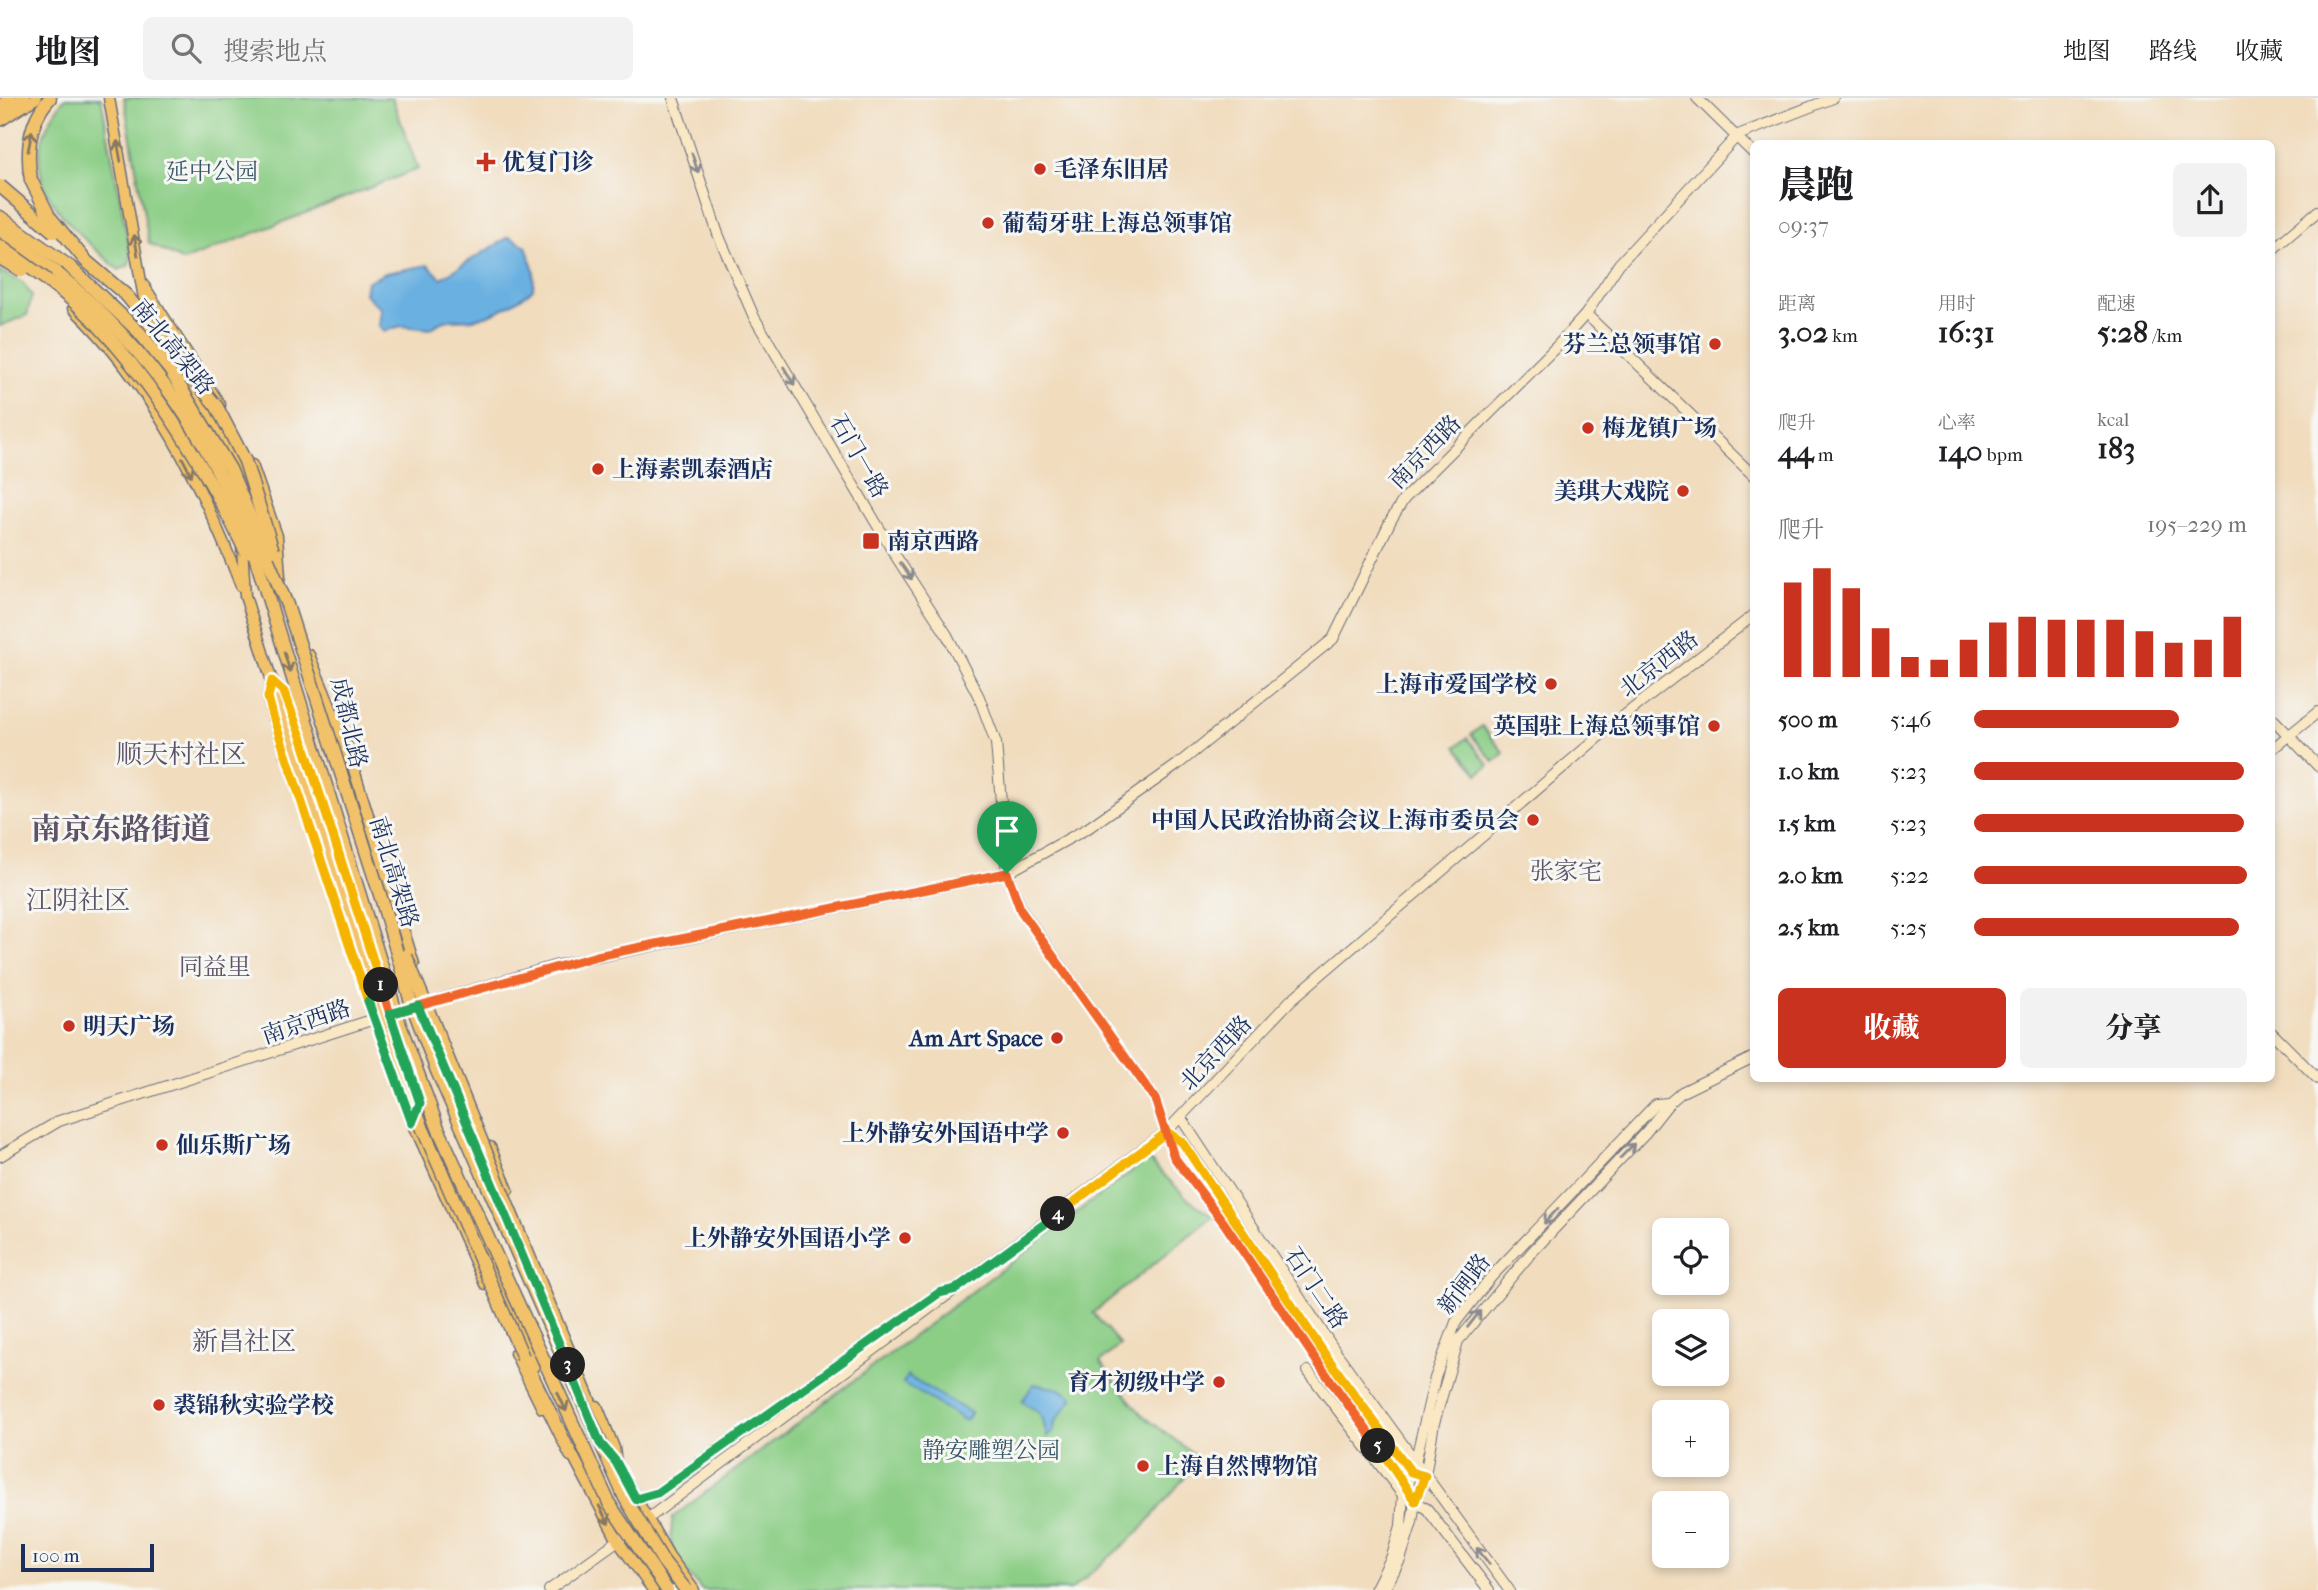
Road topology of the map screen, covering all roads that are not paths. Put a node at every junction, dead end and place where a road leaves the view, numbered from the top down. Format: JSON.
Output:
{"nodes":[{"id":1,"x":10,"y":98,"type":"edge"},
{"id":2,"x":24,"y":98,"type":"edge"},
{"id":3,"x":36,"y":98,"type":"edge"},
{"id":4,"x":50,"y":98,"type":"edge"},
{"id":5,"x":109,"y":98,"type":"edge"},
{"id":6,"x":674,"y":98,"type":"edge"},
{"id":7,"x":1698,"y":98,"type":"edge"},
{"id":8,"x":1833,"y":98,"type":"edge"},
{"id":9,"x":0,"y":105,"type":"edge"},
{"id":10,"x":0,"y":112,"type":"edge"},
{"id":11,"x":0,"y":121,"type":"edge"},
{"id":12,"x":1738,"y":135,"type":"junction"},
{"id":13,"x":1750,"y":149,"type":"edge"},
{"id":14,"x":0,"y":188,"type":"edge"},
{"id":15,"x":2318,"y":211,"type":"edge"},
{"id":16,"x":0,"y":217,"type":"edge"},
{"id":17,"x":0,"y":227,"type":"edge"},
{"id":18,"x":0,"y":245,"type":"edge"},
{"id":19,"x":2275,"y":247,"type":"edge"},
{"id":20,"x":0,"y":258,"type":"edge"},
{"id":21,"x":85,"y":260,"type":"junction"},
{"id":22,"x":52,"y":283,"type":"junction"},
{"id":23,"x":144,"y":286,"type":"junction"},
{"id":24,"x":98,"y":313,"type":"junction"},
{"id":25,"x":1586,"y":314,"type":"junction"},
{"id":26,"x":148,"y":322,"type":"junction"},
{"id":27,"x":100,"y":340,"type":"junction"},
{"id":28,"x":182,"y":369,"type":"junction"},
{"id":29,"x":207,"y":382,"type":"junction"},
{"id":30,"x":160,"y":388,"type":"junction"},
{"id":31,"x":159,"y":414,"type":"junction"},
{"id":32,"x":249,"y":458,"type":"junction"},
{"id":33,"x":1750,"y":472,"type":"edge"},
{"id":34,"x":253,"y":505,"type":"junction"},
{"id":35,"x":281,"y":577,"type":"junction"},
{"id":36,"x":245,"y":596,"type":"junction"},
{"id":37,"x":267,"y":597,"type":"junction"},
{"id":38,"x":287,"y":605,"type":"junction"},
{"id":39,"x":1750,"y":618,"type":"edge"},
{"id":40,"x":272,"y":681,"type":"junction"},
{"id":41,"x":329,"y":711,"type":"junction"},
{"id":42,"x":2318,"y":712,"type":"edge"},
{"id":43,"x":2275,"y":722,"type":"edge"},
{"id":44,"x":2288,"y":738,"type":"junction"},
{"id":45,"x":2275,"y":747,"type":"edge"},
{"id":46,"x":2318,"y":766,"type":"edge"},
{"id":47,"x":1007,"y":873,"type":"junction"},
{"id":48,"x":400,"y":928,"type":"junction"},
{"id":49,"x":403,"y":961,"type":"junction"},
{"id":50,"x":382,"y":986,"type":"junction"},
{"id":51,"x":423,"y":1004,"type":"junction"},
{"id":52,"x":390,"y":1014,"type":"junction"},
{"id":53,"x":373,"y":1016,"type":"junction"},
{"id":54,"x":400,"y":1025,"type":"junction"},
{"id":55,"x":422,"y":1035,"type":"junction"},
{"id":56,"x":2275,"y":1036,"type":"edge"},
{"id":57,"x":446,"y":1050,"type":"junction"},
{"id":58,"x":1750,"y":1059,"type":"edge"},
{"id":59,"x":401,"y":1066,"type":"junction"},
{"id":60,"x":446,"y":1067,"type":"junction"},
{"id":61,"x":2318,"y":1079,"type":"edge"},
{"id":62,"x":420,"y":1103,"type":"junction"},
{"id":63,"x":1669,"y":1103,"type":"junction"},
{"id":64,"x":1181,"y":1118,"type":"junction"},
{"id":65,"x":473,"y":1122,"type":"junction"},
{"id":66,"x":417,"y":1125,"type":"junction"},
{"id":67,"x":1167,"y":1132,"type":"junction"},
{"id":68,"x":14,"y":1147,"type":"junction"},
{"id":69,"x":0,"y":1156,"type":"edge"},
{"id":70,"x":0,"y":1163,"type":"edge"},
{"id":71,"x":455,"y":1166,"type":"junction"},
{"id":72,"x":481,"y":1169,"type":"junction"},
{"id":73,"x":1257,"y":1244,"type":"junction"},
{"id":74,"x":477,"y":1267,"type":"junction"},
{"id":75,"x":493,"y":1270,"type":"junction"},
{"id":76,"x":956,"y":1289,"type":"junction"},
{"id":77,"x":1308,"y":1371,"type":"dead end"},
{"id":78,"x":571,"y":1455,"type":"junction"},
{"id":79,"x":616,"y":1462,"type":"junction"},
{"id":80,"x":1413,"y":1467,"type":"junction"},
{"id":81,"x":1425,"y":1476,"type":"junction"},
{"id":82,"x":1407,"y":1485,"type":"junction"},
{"id":83,"x":1403,"y":1496,"type":"junction"},
{"id":84,"x":636,"y":1499,"type":"junction"},
{"id":85,"x":1415,"y":1501,"type":"junction"},
{"id":86,"x":647,"y":1519,"type":"junction"},
{"id":87,"x":618,"y":1541,"type":"junction"},
{"id":88,"x":549,"y":1590,"type":"edge"},
{"id":89,"x":653,"y":1590,"type":"edge"},
{"id":90,"x":667,"y":1590,"type":"edge"},
{"id":91,"x":687,"y":1590,"type":"edge"},
{"id":92,"x":694,"y":1590,"type":"edge"},
{"id":93,"x":1375,"y":1590,"type":"edge"},
{"id":94,"x":1384,"y":1590,"type":"edge"},
{"id":95,"x":1489,"y":1590,"type":"edge"},
{"id":96,"x":1509,"y":1590,"type":"edge"}],
"edges":[{"from":1,"to":9,"type":"main road"},
{"from":2,"to":10,"type":"highway"},
{"from":3,"to":11,"type":"main road"},
{"from":21,"to":4,"type":"highway","one_way":true,"bridge":true},
{"from":23,"to":5,"type":"main road","one_way":true},
{"from":6,"to":47,"type":"main road","name":"石门一路","one_way":true},
{"from":7,"to":12,"type":"main road"},
{"from":8,"to":12,"type":"main road","name":"南京西路"},
{"from":12,"to":13,"type":"main road"},
{"from":12,"to":25,"type":"main road","name":"南京西路"},
{"from":14,"to":21,"type":"highway","bridge":true},
{"from":14,"to":26,"type":"main road","name":"成都北路"},
{"from":15,"to":19,"type":"main road"},
{"from":16,"to":38,"type":"highway","name":"南北高架路","bridge":true},
{"from":17,"to":24,"type":"main road","name":"成都北路"},
{"from":17,"to":37,"type":"highway","name":"南北高架路","bridge":true},
{"from":18,"to":22,"type":"highway","bridge":true},
{"from":18,"to":27,"type":"main road"},
{"from":20,"to":22,"type":"highway","bridge":true},
{"from":21,"to":38,"type":"highway","bridge":true},
{"from":22,"to":37,"type":"highway","bridge":true},
{"from":23,"to":26,"type":"main road"},
{"from":23,"to":29,"type":"main road"},
{"from":24,"to":27,"type":"main road"},
{"from":24,"to":30,"type":"main road","name":"成都北路"},
{"from":25,"to":33,"type":"main road"},
{"from":25,"to":47,"type":"main road","name":"南京西路"},
{"from":26,"to":28,"type":"main road","name":"成都北路"},
{"from":27,"to":31,"type":"main road"},
{"from":28,"to":29,"type":"main road"},
{"from":28,"to":34,"type":"main road","name":"成都北路"},
{"from":29,"to":32,"type":"main road"},
{"from":30,"to":31,"type":"main road"},
{"from":30,"to":36,"type":"main road","name":"成都北路"},
{"from":31,"to":36,"type":"main road","one_way":true},
{"from":32,"to":34,"type":"main road"},
{"from":32,"to":35,"type":"main road"},
{"from":34,"to":35,"type":"main road","name":"成都北路"},
{"from":35,"to":41,"type":"main road","name":"成都北路"},
{"from":36,"to":40,"type":"main road","name":"成都北路"},
{"from":37,"to":54,"type":"highway","name":"南北高架路","one_way":true,"bridge":true},
{"from":38,"to":55,"type":"highway","name":"南北高架路","bridge":true},
{"from":39,"to":64,"type":"main road","name":"北京西路"},
{"from":40,"to":50,"type":"main road","name":"成都北路"},
{"from":40,"to":53,"type":"main road"},
{"from":40,"to":59,"type":"highway","bridge":true},
{"from":41,"to":48,"type":"main road"},
{"from":41,"to":49,"type":"main road","name":"成都北路"},
{"from":41,"to":60,"type":"highway","bridge":true},
{"from":42,"to":44,"type":"main road"},
{"from":43,"to":44,"type":"main road"},
{"from":44,"to":45,"type":"main road"},
{"from":44,"to":46,"type":"main road"},
{"from":47,"to":51,"type":"main road","name":"南京西路"},
{"from":47,"to":67,"type":"main road","name":"石门二路"},
{"from":48,"to":49,"type":"main road"},
{"from":48,"to":51,"type":"main road"},
{"from":49,"to":51,"type":"main road","name":"成都北路"},
{"from":50,"to":52,"type":"main road","name":"成都北路"},
{"from":50,"to":53,"type":"main road"},
{"from":51,"to":52,"type":"main road","name":"南京西路"},
{"from":51,"to":57,"type":"main road"},
{"from":51,"to":60,"type":"main road","name":"成都北路"},
{"from":52,"to":53,"type":"main road","name":"南京西路"},
{"from":52,"to":62,"type":"main road","name":"成都北路"},
{"from":53,"to":66,"type":"main road"},
{"from":53,"to":68,"type":"main road","name":"南京西路"},
{"from":54,"to":59,"type":"highway","bridge":true},
{"from":54,"to":71,"type":"highway","name":"南北高架路","bridge":true},
{"from":55,"to":60,"type":"highway","bridge":true},
{"from":55,"to":72,"type":"highway","name":"南北高架路","bridge":true},
{"from":56,"to":61,"type":"main road"},
{"from":57,"to":60,"type":"main road"},
{"from":57,"to":79,"type":"main road"},
{"from":58,"to":63,"type":"main road","name":"新闸路"},
{"from":59,"to":66,"type":"highway","bridge":true},
{"from":60,"to":65,"type":"highway","bridge":true},
{"from":60,"to":79,"type":"main road","name":"成都北路"},
{"from":62,"to":66,"type":"main road"},
{"from":62,"to":75,"type":"main road","name":"成都北路"},
{"from":63,"to":80,"type":"main road","name":"新闸路","one_way":true},
{"from":81,"to":63,"type":"main road","name":"新闸路","one_way":true},
{"from":64,"to":67,"type":"main road","name":"北京西路"},
{"from":64,"to":73,"type":"main road","name":"石门二路"},
{"from":65,"to":72,"type":"highway","bridge":true},
{"from":65,"to":79,"type":"highway","bridge":true},
{"from":66,"to":71,"type":"highway","bridge":true},
{"from":66,"to":74,"type":"main road"},
{"from":66,"to":78,"type":"highway","bridge":true},
{"from":67,"to":73,"type":"main road","name":"石门二路"},
{"from":67,"to":76,"type":"main road","name":"北京西路"},
{"from":67,"to":82,"type":"main road","name":"石门二路"},
{"from":68,"to":69,"type":"main road","name":"南京西路"},
{"from":68,"to":70,"type":"main road","name":"南京西路"},
{"from":71,"to":90,"type":"highway","name":"南北高架路","one_way":true,"bridge":true},
{"from":72,"to":91,"type":"highway","name":"南北高架路","bridge":true},
{"from":73,"to":80,"type":"main road","name":"石门二路"},
{"from":74,"to":75,"type":"main road"},
{"from":74,"to":78,"type":"main road"},
{"from":75,"to":78,"type":"main road","name":"成都北路"},
{"from":76,"to":84,"type":"main road"},
{"from":76,"to":86,"type":"main road","name":"北京西路"},
{"from":77,"to":83,"type":"main road"},
{"from":78,"to":87,"type":"main road","name":"成都北路","one_way":true},
{"from":79,"to":84,"type":"main road","name":"成都北路"},
{"from":80,"to":81,"type":"main road"},
{"from":80,"to":82,"type":"main road","name":"新闸路"},
{"from":81,"to":85,"type":"main road","name":"新闸路"},
{"from":96,"to":81,"type":"main road","one_way":true},
{"from":82,"to":83,"type":"main road","name":"新闸路"},
{"from":82,"to":85,"type":"main road","name":"石门二路"},
{"from":83,"to":85,"type":"main road","name":"石门二路"},
{"from":83,"to":93,"type":"main road","name":"新闸路"},
{"from":84,"to":86,"type":"main road","name":"成都北路"},
{"from":85,"to":94,"type":"main road","name":"新闸路"},
{"from":85,"to":95,"type":"main road","name":"石门二路"},
{"from":86,"to":87,"type":"main road","name":"北京西路"},
{"from":86,"to":92,"type":"main road","name":"成都北路"},
{"from":87,"to":88,"type":"main road","name":"北京西路"},
{"from":87,"to":89,"type":"main road","name":"成都北路"}]}
